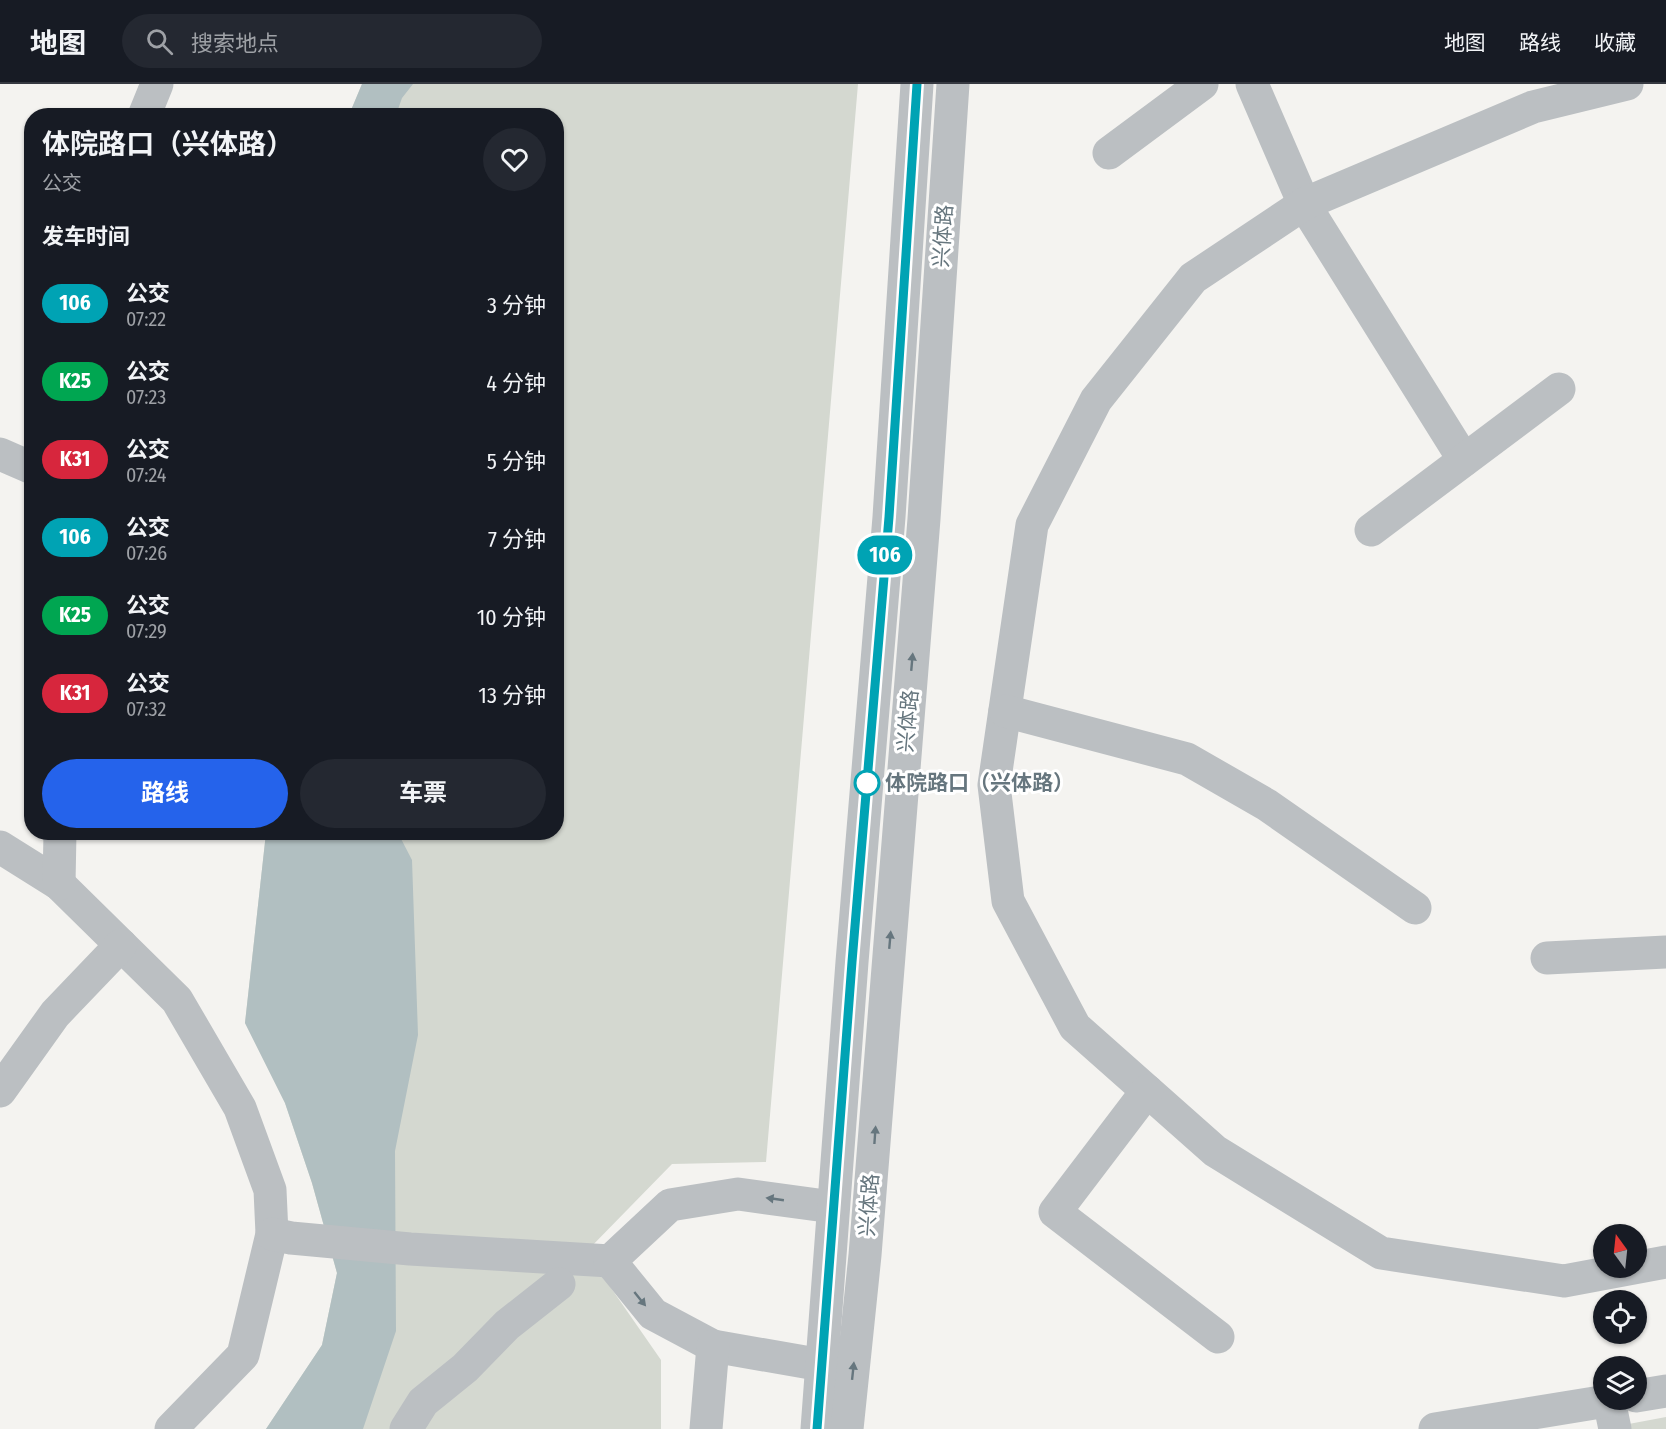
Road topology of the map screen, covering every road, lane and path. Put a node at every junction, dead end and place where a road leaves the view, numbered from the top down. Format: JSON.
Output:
{"nodes":[{"id":1,"x":157,"y":84,"type":"edge"},
{"id":2,"x":917,"y":84,"type":"edge"},
{"id":3,"x":953,"y":84,"type":"edge"},
{"id":4,"x":1202,"y":84,"type":"edge"},
{"id":5,"x":1251,"y":84,"type":"edge"},
{"id":6,"x":1627,"y":84,"type":"edge"},
{"id":7,"x":147,"y":108,"type":"edge"},
{"id":8,"x":1109,"y":153,"type":"dead end"},
{"id":9,"x":1304,"y":204,"type":"junction"},
{"id":10,"x":1559,"y":389,"type":"dead end"},
{"id":11,"x":0,"y":454,"type":"edge"},
{"id":12,"x":1464,"y":460,"type":"junction"},
{"id":13,"x":24,"y":464,"type":"edge"},
{"id":14,"x":1371,"y":530,"type":"dead end"},
{"id":15,"x":1005,"y":711,"type":"junction"},
{"id":16,"x":60,"y":840,"type":"edge"},
{"id":17,"x":0,"y":847,"type":"edge"},
{"id":18,"x":59,"y":884,"type":"junction"},
{"id":19,"x":1415,"y":908,"type":"dead end"},
{"id":20,"x":121,"y":945,"type":"junction"},
{"id":21,"x":1666,"y":952,"type":"edge"},
{"id":22,"x":1547,"y":958,"type":"dead end"},
{"id":23,"x":0,"y":1091,"type":"edge"},
{"id":24,"x":1147,"y":1091,"type":"junction"},
{"id":25,"x":833,"y":1207,"type":"junction"},
{"id":26,"x":281,"y":1236,"type":"junction"},
{"id":27,"x":610,"y":1262,"type":"junction"},
{"id":28,"x":1666,"y":1262,"type":"edge"},
{"id":29,"x":559,"y":1284,"type":"dead end"},
{"id":30,"x":1218,"y":1337,"type":"dead end"},
{"id":31,"x":713,"y":1346,"type":"junction"},
{"id":32,"x":822,"y":1365,"type":"junction"},
{"id":33,"x":1666,"y":1390,"type":"edge"},
{"id":34,"x":1647,"y":1393,"type":"edge"},
{"id":35,"x":1593,"y":1403,"type":"edge"},
{"id":36,"x":1612,"y":1410,"type":"edge"},
{"id":37,"x":171,"y":1429,"type":"edge"},
{"id":38,"x":406,"y":1429,"type":"edge"},
{"id":39,"x":706,"y":1429,"type":"edge"},
{"id":40,"x":817,"y":1429,"type":"edge"},
{"id":41,"x":847,"y":1429,"type":"edge"},
{"id":42,"x":1436,"y":1429,"type":"edge"},
{"id":43,"x":1615,"y":1429,"type":"edge"}],
"edges":[{"from":1,"to":7,"type":"street"},
{"from":2,"to":25,"type":"street","name":"兴体路"},
{"from":41,"to":3,"type":"street","name":"兴体路","one_way":true},
{"from":4,"to":8,"type":"street"},
{"from":5,"to":9,"type":"street"},
{"from":6,"to":9,"type":"street"},
{"from":9,"to":12,"type":"street"},
{"from":9,"to":15,"type":"street"},
{"from":10,"to":12,"type":"street"},
{"from":11,"to":13,"type":"street"},
{"from":12,"to":14,"type":"street"},
{"from":15,"to":19,"type":"street"},
{"from":15,"to":24,"type":"street"},
{"from":16,"to":18,"type":"street"},
{"from":17,"to":18,"type":"street"},
{"from":18,"to":20,"type":"street"},
{"from":20,"to":23,"type":"street"},
{"from":20,"to":26,"type":"street"},
{"from":21,"to":22,"type":"street"},
{"from":24,"to":28,"type":"street"},
{"from":24,"to":30,"type":"street"},
{"from":25,"to":27,"type":"street","one_way":true},
{"from":25,"to":32,"type":"street","name":"兴体路"},
{"from":26,"to":27,"type":"street"},
{"from":26,"to":37,"type":"street"},
{"from":27,"to":31,"type":"street","one_way":true},
{"from":29,"to":38,"type":"street"},
{"from":31,"to":32,"type":"street"},
{"from":31,"to":39,"type":"street"},
{"from":32,"to":40,"type":"street","name":"兴体路"},
{"from":33,"to":34,"type":"street"},
{"from":35,"to":42,"type":"street"},
{"from":36,"to":43,"type":"street"}]}
